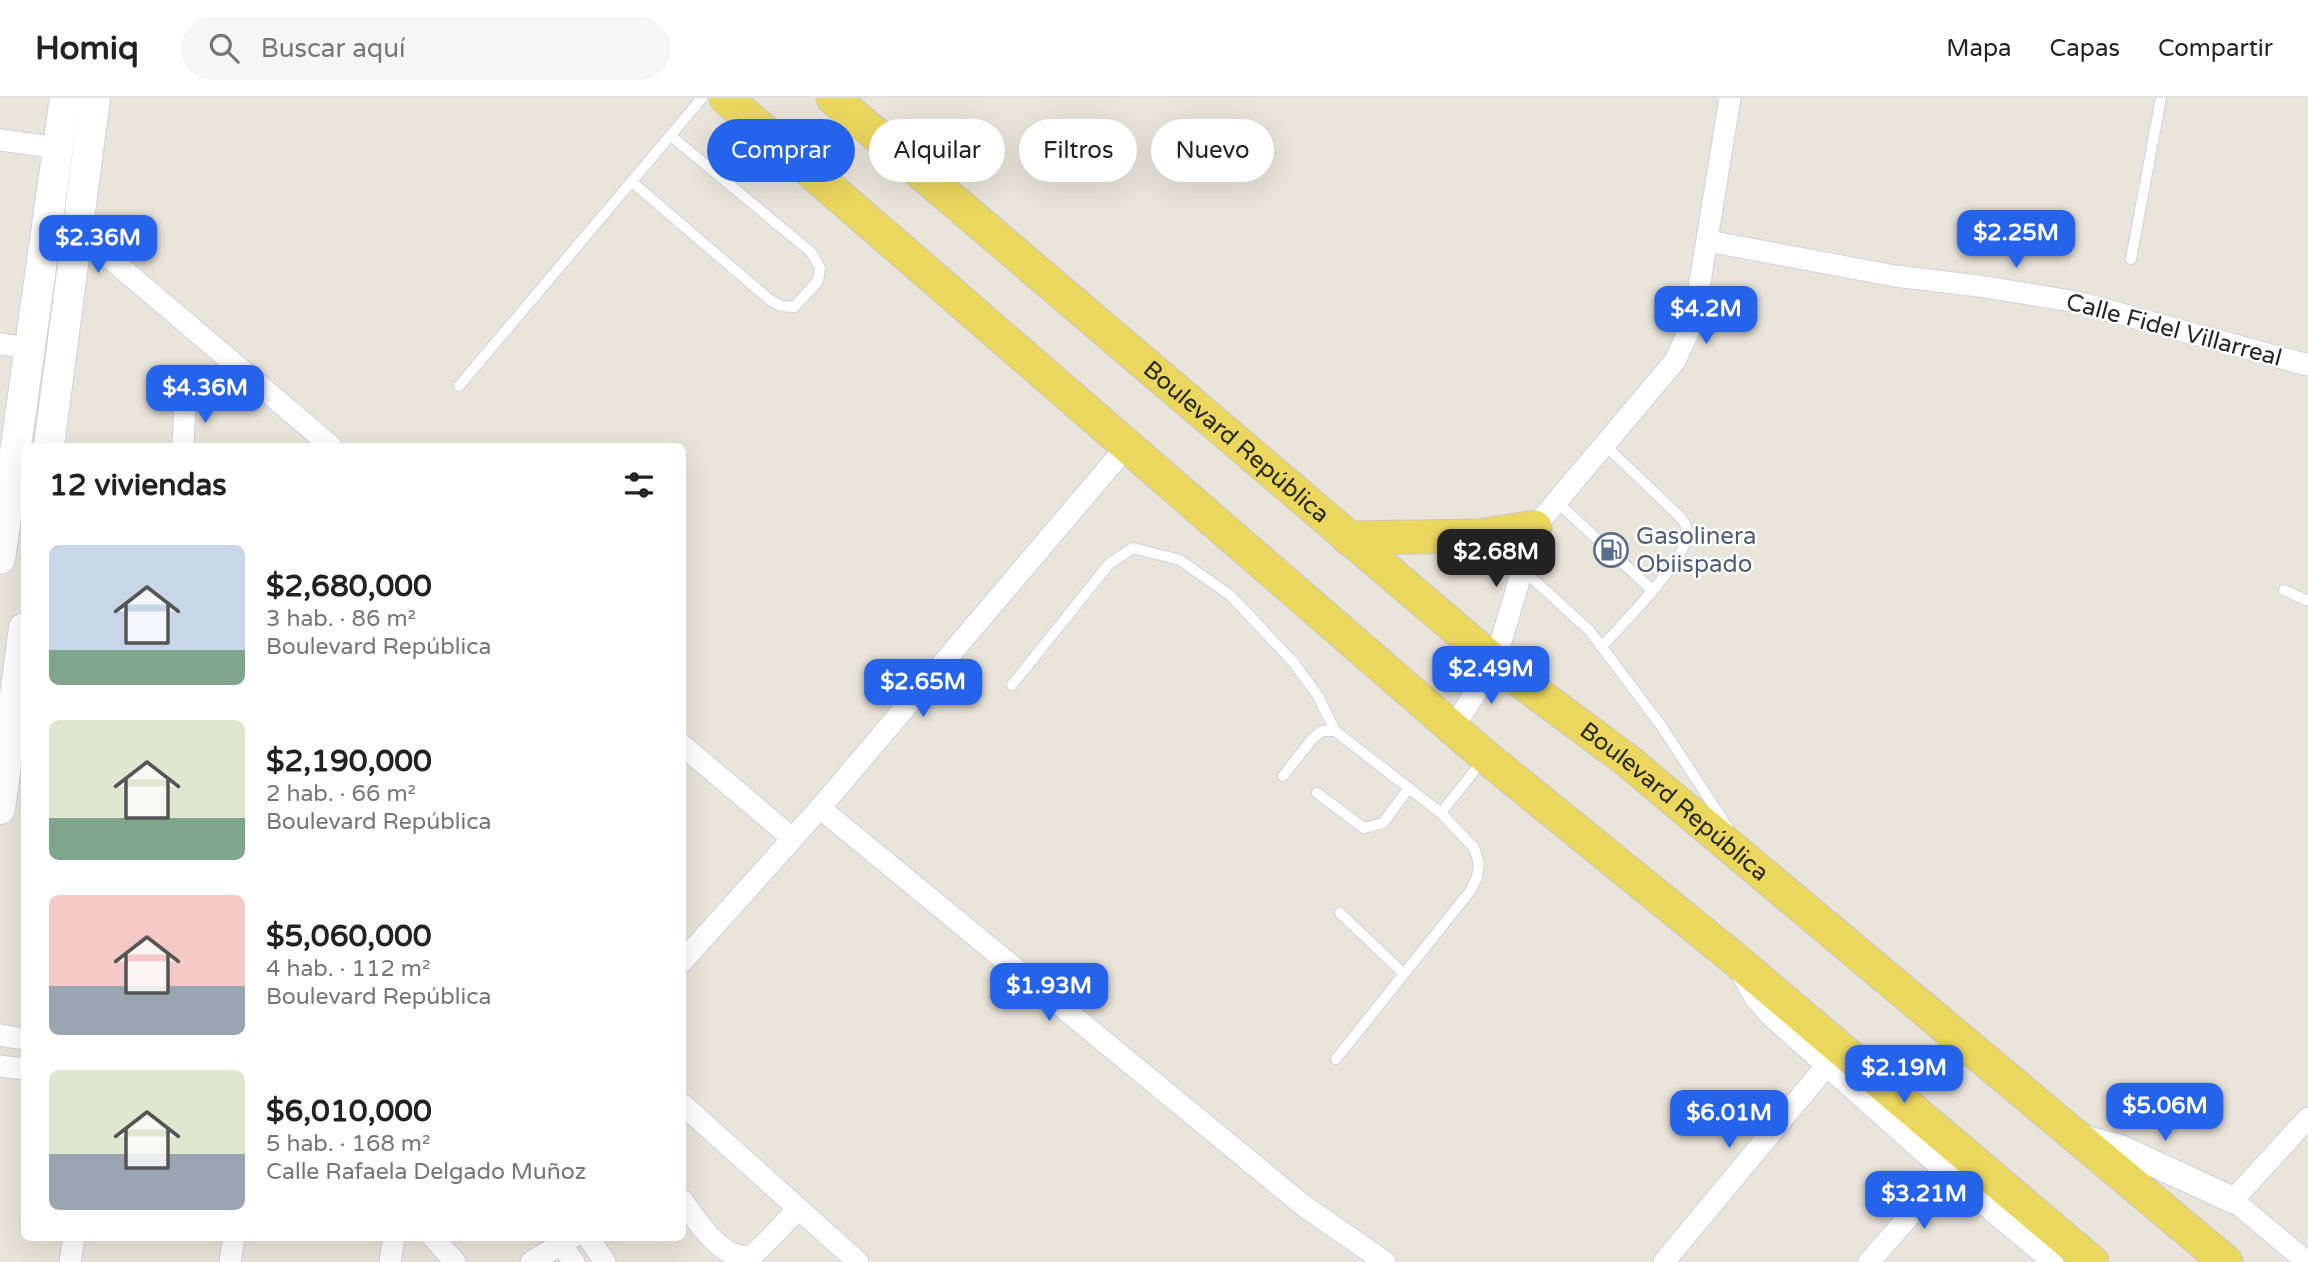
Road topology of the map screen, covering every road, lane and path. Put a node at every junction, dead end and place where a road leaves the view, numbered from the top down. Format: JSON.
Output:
{"nodes":[{"id":1,"x":65,"y":98,"type":"edge"},
{"id":2,"x":95,"y":98,"type":"edge"},
{"id":3,"x":702,"y":98,"type":"edge"},
{"id":4,"x":726,"y":98,"type":"edge"},
{"id":5,"x":833,"y":98,"type":"edge"},
{"id":6,"x":1730,"y":98,"type":"edge"},
{"id":7,"x":2161,"y":98,"type":"edge"},
{"id":8,"x":671,"y":136,"type":"junction"},
{"id":9,"x":0,"y":140,"type":"edge"},
{"id":10,"x":58,"y":148,"type":"junction"},
{"id":11,"x":632,"y":182,"type":"junction"},
{"id":12,"x":78,"y":231,"type":"junction"},
{"id":13,"x":1708,"y":241,"type":"junction"},
{"id":14,"x":2131,"y":259,"type":"dead end"},
{"id":15,"x":0,"y":344,"type":"edge"},
{"id":16,"x":29,"y":348,"type":"junction"},
{"id":17,"x":2308,"y":365,"type":"edge"},
{"id":18,"x":459,"y":386,"type":"dead end"},
{"id":19,"x":185,"y":402,"type":"dead end"},
{"id":20,"x":49,"y":443,"type":"edge"},
{"id":21,"x":183,"y":443,"type":"edge"},
{"id":22,"x":327,"y":443,"type":"edge"},
{"id":23,"x":1128,"y":445,"type":"junction"},
{"id":24,"x":1606,"y":446,"type":"junction"},
{"id":25,"x":1557,"y":502,"type":"junction"},
{"id":26,"x":1535,"y":527,"type":"junction"},
{"id":27,"x":1349,"y":538,"type":"junction"},
{"id":28,"x":0,"y":559,"type":"edge"},
{"id":29,"x":1524,"y":571,"type":"junction"},
{"id":30,"x":1652,"y":590,"type":"junction"},
{"id":31,"x":2284,"y":590,"type":"dead end"},
{"id":32,"x":2308,"y":601,"type":"edge"},
{"id":33,"x":1601,"y":647,"type":"junction"},
{"id":34,"x":21,"y":651,"type":"edge"},
{"id":35,"x":1495,"y":662,"type":"junction"},
{"id":36,"x":1012,"y":685,"type":"dead end"},
{"id":37,"x":1453,"y":729,"type":"junction"},
{"id":38,"x":1335,"y":731,"type":"junction"},
{"id":39,"x":686,"y":748,"type":"edge"},
{"id":40,"x":1486,"y":757,"type":"junction"},
{"id":41,"x":1283,"y":776,"type":"dead end"},
{"id":42,"x":1409,"y":788,"type":"junction"},
{"id":43,"x":1317,"y":793,"type":"dead end"},
{"id":44,"x":820,"y":808,"type":"junction"},
{"id":45,"x":0,"y":809,"type":"edge"},
{"id":46,"x":1441,"y":813,"type":"junction"},
{"id":47,"x":792,"y":838,"type":"junction"},
{"id":48,"x":1750,"y":862,"type":"junction"},
{"id":49,"x":1340,"y":913,"type":"dead end"},
{"id":50,"x":686,"y":957,"type":"edge"},
{"id":51,"x":1736,"y":960,"type":"junction"},
{"id":52,"x":1404,"y":974,"type":"junction"},
{"id":53,"x":0,"y":1035,"type":"edge"},
{"id":54,"x":21,"y":1038,"type":"edge"},
{"id":55,"x":1336,"y":1059,"type":"dead end"},
{"id":56,"x":1828,"y":1064,"type":"junction"},
{"id":57,"x":0,"y":1066,"type":"edge"},
{"id":58,"x":21,"y":1069,"type":"edge"},
{"id":59,"x":686,"y":1108,"type":"edge"},
{"id":60,"x":2308,"y":1118,"type":"edge"},
{"id":61,"x":2078,"y":1137,"type":"junction"},
{"id":62,"x":1947,"y":1173,"type":"junction"},
{"id":63,"x":2233,"y":1200,"type":"junction"},
{"id":64,"x":686,"y":1206,"type":"edge"},
{"id":65,"x":798,"y":1209,"type":"junction"},
{"id":66,"x":73,"y":1241,"type":"edge"},
{"id":67,"x":233,"y":1241,"type":"edge"},
{"id":68,"x":393,"y":1241,"type":"edge"},
{"id":69,"x":437,"y":1241,"type":"edge"},
{"id":70,"x":561,"y":1241,"type":"edge"},
{"id":71,"x":563,"y":1241,"type":"edge"},
{"id":72,"x":597,"y":1249,"type":"edge"},
{"id":73,"x":70,"y":1262,"type":"edge"},
{"id":74,"x":230,"y":1262,"type":"edge"},
{"id":75,"x":390,"y":1262,"type":"edge"},
{"id":76,"x":455,"y":1262,"type":"edge"},
{"id":77,"x":531,"y":1262,"type":"edge"},
{"id":78,"x":574,"y":1262,"type":"edge"},
{"id":79,"x":858,"y":1262,"type":"edge"},
{"id":80,"x":1385,"y":1262,"type":"edge"},
{"id":81,"x":1664,"y":1262,"type":"edge"},
{"id":82,"x":1869,"y":1262,"type":"edge"},
{"id":83,"x":2053,"y":1262,"type":"edge"},
{"id":84,"x":2092,"y":1262,"type":"edge"},
{"id":85,"x":2226,"y":1262,"type":"edge"},
{"id":86,"x":2307,"y":1262,"type":"edge"}],
"edges":[{"from":1,"to":10,"type":"main road"},
{"from":2,"to":12,"type":"main road"},
{"from":3,"to":8,"type":"lane"},
{"from":4,"to":23,"type":"main road"},
{"from":5,"to":27,"type":"main road","name":"Boulevard República"},
{"from":6,"to":13,"type":"street"},
{"from":7,"to":14,"type":"lane"},
{"from":8,"to":11,"type":"lane"},
{"from":8,"to":11,"type":"lane"},
{"from":9,"to":10,"type":"street"},
{"from":10,"to":16,"type":"main road"},
{"from":11,"to":18,"type":"lane"},
{"from":12,"to":20,"type":"main road"},
{"from":12,"to":22,"type":"street"},
{"from":13,"to":17,"type":"street","name":"Calle Fidel Villarreal"},
{"from":13,"to":24,"type":"street"},
{"from":15,"to":16,"type":"street"},
{"from":16,"to":28,"type":"main road"},
{"from":19,"to":21,"type":"street"},
{"from":23,"to":37,"type":"main road"},
{"from":23,"to":44,"type":"street"},
{"from":24,"to":25,"type":"street"},
{"from":24,"to":30,"type":"lane"},
{"from":25,"to":26,"type":"street"},
{"from":25,"to":30,"type":"lane"},
{"from":26,"to":27,"type":"main road"},
{"from":26,"to":29,"type":"street"},
{"from":27,"to":35,"type":"main road","name":"Boulevard República"},
{"from":29,"to":33,"type":"lane"},
{"from":29,"to":35,"type":"street"},
{"from":30,"to":33,"type":"lane"},
{"from":31,"to":32,"type":"lane"},
{"from":33,"to":48,"type":"lane"},
{"from":34,"to":45,"type":"main road"},
{"from":35,"to":37,"type":"street"},
{"from":35,"to":48,"type":"main road","name":"Boulevard República"},
{"from":36,"to":38,"type":"lane"},
{"from":37,"to":40,"type":"main road"},
{"from":38,"to":41,"type":"lane"},
{"from":38,"to":42,"type":"lane"},
{"from":39,"to":47,"type":"street"},
{"from":40,"to":46,"type":"lane"},
{"from":40,"to":51,"type":"main road"},
{"from":42,"to":43,"type":"lane"},
{"from":42,"to":46,"type":"lane"},
{"from":44,"to":47,"type":"street"},
{"from":44,"to":80,"type":"street"},
{"from":46,"to":52,"type":"lane"},
{"from":47,"to":50,"type":"street"},
{"from":48,"to":61,"type":"main road","name":"Boulevard República"},
{"from":49,"to":52,"type":"lane"},
{"from":51,"to":56,"type":"street"},
{"from":51,"to":84,"type":"main road"},
{"from":52,"to":55,"type":"lane"},
{"from":53,"to":54,"type":"street"},
{"from":56,"to":62,"type":"street"},
{"from":56,"to":81,"type":"street"},
{"from":57,"to":58,"type":"street"},
{"from":59,"to":65,"type":"street"},
{"from":60,"to":63,"type":"street"},
{"from":61,"to":63,"type":"street"},
{"from":61,"to":85,"type":"main road","name":"Boulevard República"},
{"from":62,"to":82,"type":"street"},
{"from":62,"to":83,"type":"street"},
{"from":63,"to":86,"type":"street"},
{"from":64,"to":65,"type":"street"},
{"from":65,"to":79,"type":"street"},
{"from":66,"to":73,"type":"street"},
{"from":67,"to":74,"type":"street"},
{"from":68,"to":75,"type":"street"},
{"from":69,"to":76,"type":"street"},
{"from":70,"to":77,"type":"street"},
{"from":71,"to":78,"type":"street"},
{"from":72,"to":78,"type":"street"}]}
